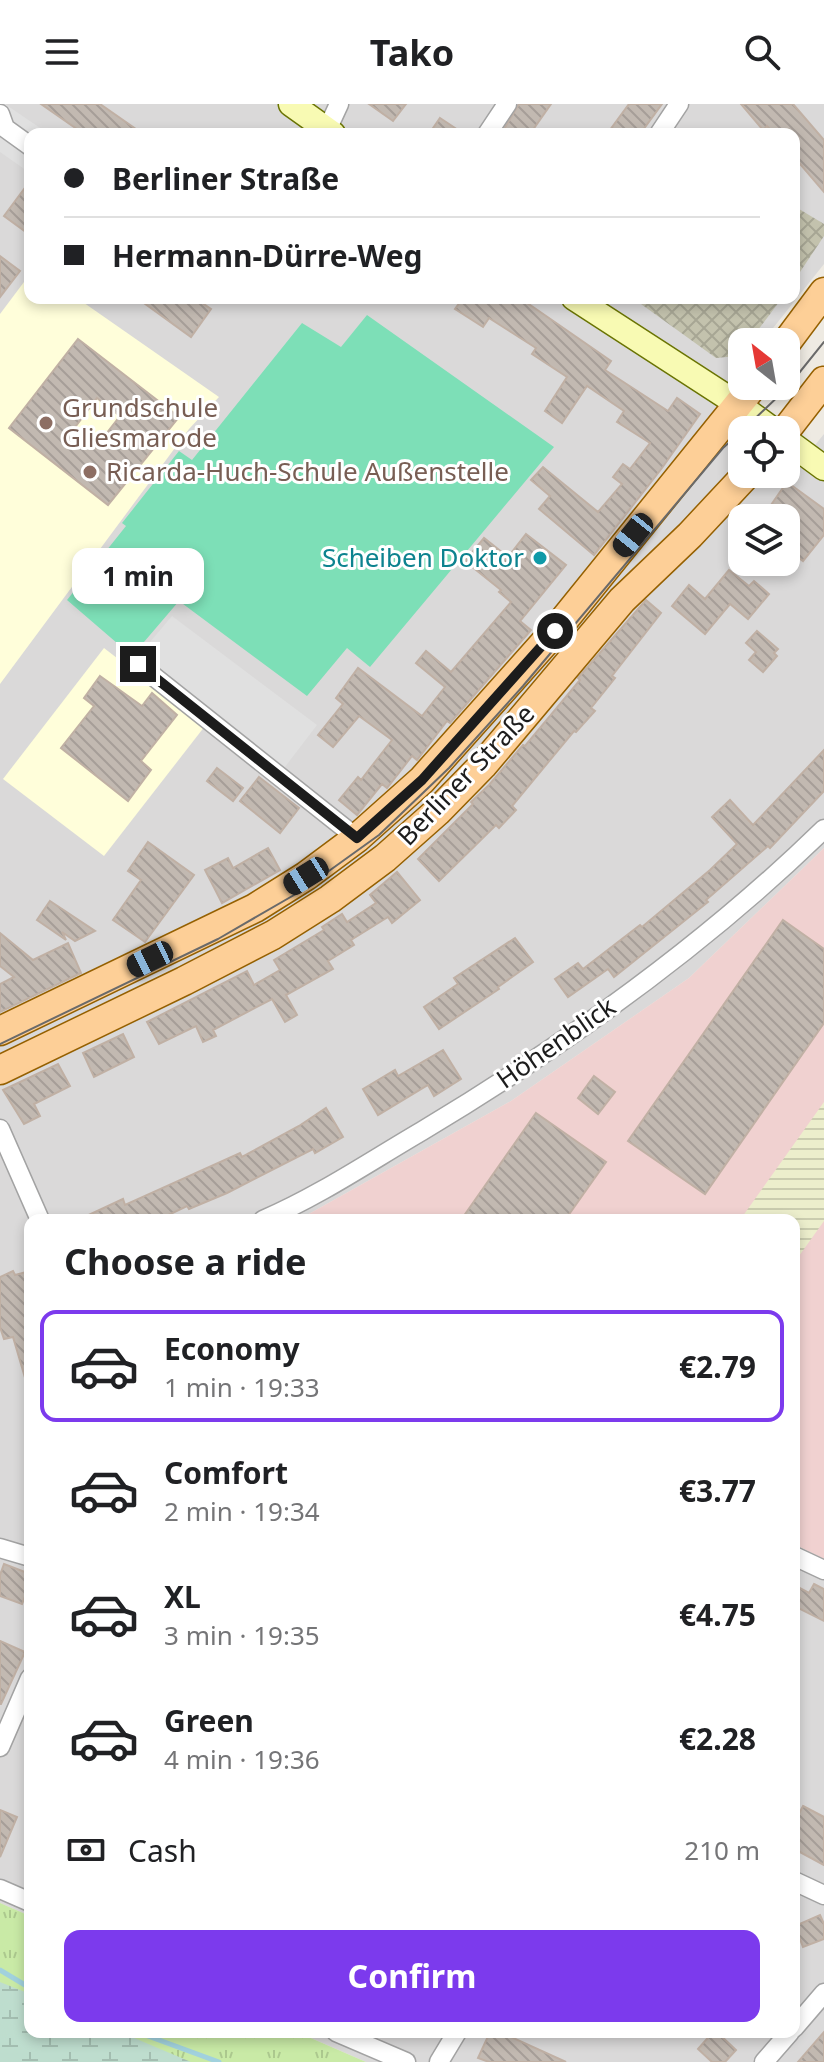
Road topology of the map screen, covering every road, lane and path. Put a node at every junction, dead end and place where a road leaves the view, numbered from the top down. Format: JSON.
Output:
{"nodes":[{"id":1,"x":291,"y":104,"type":"edge"},
{"id":2,"x":339,"y":104,"type":"edge"},
{"id":3,"x":507,"y":104,"type":"edge"},
{"id":4,"x":679,"y":104,"type":"edge"},
{"id":5,"x":0,"y":114,"type":"edge"},
{"id":6,"x":324,"y":128,"type":"edge"},
{"id":7,"x":331,"y":128,"type":"edge"},
{"id":8,"x":491,"y":128,"type":"edge"},
{"id":9,"x":663,"y":128,"type":"edge"},
{"id":10,"x":24,"y":142,"type":"edge"},
{"id":11,"x":824,"y":292,"type":"edge"},
{"id":12,"x":585,"y":304,"type":"edge"},
{"id":13,"x":797,"y":328,"type":"edge"},
{"id":14,"x":824,"y":381,"type":"edge"},
{"id":15,"x":728,"y":385,"type":"edge"},
{"id":16,"x":742,"y":400,"type":"edge"},
{"id":17,"x":750,"y":400,"type":"edge"},
{"id":18,"x":762,"y":416,"type":"edge"},
{"id":19,"x":797,"y":416,"type":"edge"},
{"id":20,"x":800,"y":450,"type":"edge"},
{"id":21,"x":824,"y":468,"type":"edge"},
{"id":22,"x":734,"y":488,"type":"edge"},
{"id":23,"x":138,"y":664,"type":"dead end"},
{"id":24,"x":824,"y":829,"type":"edge"},
{"id":25,"x":357,"y":838,"type":"junction"},
{"id":26,"x":0,"y":1031,"type":"edge"},
{"id":27,"x":0,"y":1070,"type":"edge"},
{"id":28,"x":0,"y":1129,"type":"edge"},
{"id":29,"x":37,"y":1214,"type":"edge"},
{"id":30,"x":277,"y":1214,"type":"edge"},
{"id":31,"x":0,"y":1548,"type":"edge"},
{"id":32,"x":24,"y":1555,"type":"edge"},
{"id":33,"x":800,"y":1559,"type":"edge"},
{"id":34,"x":824,"y":1570,"type":"edge"},
{"id":35,"x":24,"y":1692,"type":"edge"},
{"id":36,"x":0,"y":1747,"type":"edge"},
{"id":37,"x":800,"y":1884,"type":"edge"},
{"id":38,"x":0,"y":1889,"type":"edge"},
{"id":39,"x":824,"y":1895,"type":"edge"},
{"id":40,"x":24,"y":1899,"type":"edge"},
{"id":41,"x":824,"y":1993,"type":"edge"},
{"id":42,"x":800,"y":2021,"type":"edge"},
{"id":43,"x":350,"y":2038,"type":"edge"},
{"id":44,"x":453,"y":2038,"type":"edge"},
{"id":45,"x":785,"y":2038,"type":"edge"},
{"id":46,"x":406,"y":2062,"type":"edge"},
{"id":47,"x":439,"y":2062,"type":"edge"},
{"id":48,"x":764,"y":2062,"type":"edge"}],
"edges":[{"from":1,"to":6,"type":"main road"},
{"from":2,"to":7,"type":"street"},
{"from":3,"to":8,"type":"street"},
{"from":4,"to":9,"type":"street"},
{"from":5,"to":10,"type":"street"},
{"from":11,"to":13,"type":"main road"},
{"from":12,"to":15,"type":"main road"},
{"from":14,"to":19,"type":"main road"},
{"from":16,"to":25,"type":"main road","name":"Berliner Straße"},
{"from":17,"to":18,"type":"main road"},
{"from":20,"to":21,"type":"main road"},
{"from":22,"to":27,"type":"main road","name":"Berliner Straße"},
{"from":23,"to":25,"type":"street"},
{"from":24,"to":30,"type":"street","name":"Höhenblick"},
{"from":25,"to":26,"type":"main road","name":"Berliner Straße"},
{"from":28,"to":29,"type":"street"},
{"from":31,"to":32,"type":"street"},
{"from":33,"to":34,"type":"street"},
{"from":35,"to":36,"type":"street"},
{"from":37,"to":39,"type":"street"},
{"from":38,"to":40,"type":"street"},
{"from":41,"to":42,"type":"street"},
{"from":43,"to":46,"type":"street"},
{"from":44,"to":47,"type":"street"},
{"from":45,"to":48,"type":"street"}]}
